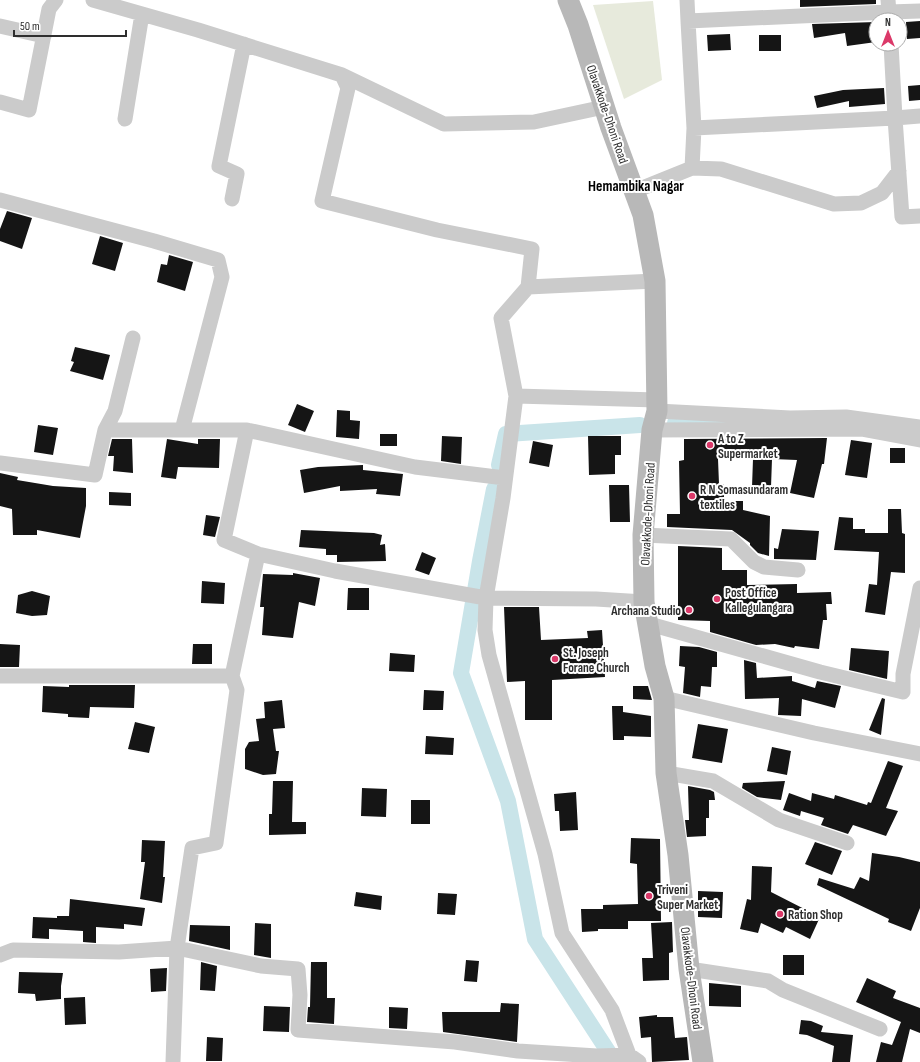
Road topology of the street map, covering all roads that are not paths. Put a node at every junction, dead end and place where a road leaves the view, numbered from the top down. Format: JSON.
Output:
{"nodes":[{"id":1,"x":56,"y":0,"type":"edge"},
{"id":2,"x":93,"y":0,"type":"edge"},
{"id":3,"x":568,"y":0,"type":"edge"},
{"id":4,"x":687,"y":0,"type":"edge"},
{"id":5,"x":888,"y":11,"type":"edge"},
{"id":6,"x":920,"y":11,"type":"edge"},
{"id":7,"x":142,"y":14,"type":"junction"},
{"id":8,"x":688,"y":21,"type":"junction"},
{"id":9,"x":0,"y":26,"type":"edge"},
{"id":10,"x":44,"y":36,"type":"junction"},
{"id":11,"x":244,"y":44,"type":"junction"},
{"id":12,"x":891,"y":52,"type":"edge"},
{"id":13,"x":342,"y":75,"type":"junction"},
{"id":14,"x":0,"y":102,"type":"edge"},
{"id":15,"x":604,"y":107,"type":"junction"},
{"id":16,"x":920,"y":116,"type":"edge"},
{"id":17,"x":895,"y":118,"type":"junction"},
{"id":18,"x":125,"y":119,"type":"dead end"},
{"id":19,"x":694,"y":128,"type":"junction"},
{"id":20,"x":692,"y":168,"type":"junction"},
{"id":21,"x":899,"y":171,"type":"junction"},
{"id":22,"x":635,"y":191,"type":"junction"},
{"id":23,"x":232,"y":199,"type":"dead end"},
{"id":24,"x":0,"y":200,"type":"edge"},
{"id":25,"x":920,"y":216,"type":"edge"},
{"id":26,"x":655,"y":281,"type":"junction"},
{"id":27,"x":528,"y":287,"type":"junction"},
{"id":28,"x":133,"y":338,"type":"dead end"},
{"id":29,"x":516,"y":399,"type":"junction"},
{"id":30,"x":655,"y":413,"type":"junction"},
{"id":31,"x":920,"y":427,"type":"edge"},
{"id":32,"x":105,"y":430,"type":"junction"},
{"id":33,"x":182,"y":430,"type":"junction"},
{"id":34,"x":247,"y":430,"type":"junction"},
{"id":35,"x":920,"y":440,"type":"edge"},
{"id":36,"x":0,"y":463,"type":"edge"},
{"id":37,"x":506,"y":472,"type":"junction"},
{"id":38,"x":643,"y":535,"type":"junction"},
{"id":39,"x":258,"y":554,"type":"junction"},
{"id":40,"x":798,"y":570,"type":"dead end"},
{"id":41,"x":920,"y":588,"type":"edge"},
{"id":42,"x":486,"y":598,"type":"junction"},
{"id":43,"x":644,"y":602,"type":"junction"},
{"id":44,"x":646,"y":623,"type":"junction"},
{"id":45,"x":0,"y":676,"type":"edge"},
{"id":46,"x":232,"y":676,"type":"junction"},
{"id":47,"x":664,"y":698,"type":"junction"},
{"id":48,"x":920,"y":754,"type":"edge"},
{"id":49,"x":666,"y":773,"type":"junction"},
{"id":50,"x":847,"y":843,"type":"dead end"},
{"id":51,"x":176,"y":948,"type":"junction"},
{"id":52,"x":0,"y":955,"type":"edge"},
{"id":53,"x":689,"y":968,"type":"junction"},
{"id":54,"x":880,"y":1029,"type":"dead end"},
{"id":55,"x":634,"y":1058,"type":"edge"},
{"id":56,"x":173,"y":1062,"type":"edge"},
{"id":57,"x":702,"y":1062,"type":"edge"}],
"edges":[{"from":1,"to":10,"type":"street"},
{"from":2,"to":7,"type":"street"},
{"from":3,"to":15,"type":"main road","name":"Olavakkode-Dhoni Road"},
{"from":4,"to":8,"type":"street"},
{"from":5,"to":6,"type":"street"},
{"from":5,"to":8,"type":"street"},
{"from":7,"to":11,"type":"street"},
{"from":7,"to":18,"type":"street"},
{"from":8,"to":19,"type":"street"},
{"from":9,"to":10,"type":"street"},
{"from":10,"to":14,"type":"street"},
{"from":11,"to":13,"type":"street"},
{"from":11,"to":23,"type":"street"},
{"from":12,"to":17,"type":"street"},
{"from":13,"to":15,"type":"street"},
{"from":13,"to":27,"type":"street"},
{"from":15,"to":22,"type":"main road","name":"Olavakkode-Dhoni Road"},
{"from":16,"to":17,"type":"street"},
{"from":17,"to":19,"type":"street"},
{"from":17,"to":21,"type":"street"},
{"from":19,"to":20,"type":"street"},
{"from":20,"to":21,"type":"street"},
{"from":20,"to":22,"type":"street"},
{"from":21,"to":25,"type":"street"},
{"from":22,"to":26,"type":"main road","name":"Olavakkode-Dhoni Road"},
{"from":24,"to":33,"type":"street"},
{"from":26,"to":27,"type":"street"},
{"from":26,"to":30,"type":"main road","name":"Olavakkode-Dhoni Road"},
{"from":27,"to":29,"type":"street"},
{"from":28,"to":32,"type":"street"},
{"from":29,"to":30,"type":"street"},
{"from":29,"to":37,"type":"street"},
{"from":30,"to":31,"type":"street"},
{"from":30,"to":35,"type":"street"},
{"from":30,"to":38,"type":"main road","name":"Olavakkode-Dhoni Road"},
{"from":32,"to":33,"type":"street"},
{"from":32,"to":36,"type":"street"},
{"from":33,"to":34,"type":"street"},
{"from":34,"to":37,"type":"street"},
{"from":34,"to":39,"type":"street"},
{"from":37,"to":42,"type":"street"},
{"from":38,"to":40,"type":"street"},
{"from":38,"to":43,"type":"main road","name":"Olavakkode-Dhoni Road"},
{"from":39,"to":42,"type":"street"},
{"from":39,"to":46,"type":"street"},
{"from":41,"to":44,"type":"street"},
{"from":42,"to":43,"type":"street"},
{"from":42,"to":55,"type":"street"},
{"from":43,"to":44,"type":"main road","name":"Olavakkode-Dhoni Road"},
{"from":44,"to":47,"type":"main road","name":"Olavakkode-Dhoni Road"},
{"from":45,"to":46,"type":"street"},
{"from":46,"to":51,"type":"street"},
{"from":47,"to":48,"type":"street"},
{"from":47,"to":49,"type":"main road","name":"Olavakkode-Dhoni Road"},
{"from":49,"to":50,"type":"street"},
{"from":49,"to":53,"type":"main road","name":"Olavakkode-Dhoni Road"},
{"from":51,"to":52,"type":"street"},
{"from":51,"to":55,"type":"street"},
{"from":51,"to":56,"type":"street"},
{"from":53,"to":54,"type":"street"},
{"from":53,"to":57,"type":"main road","name":"Olavakkode-Dhoni Road"}]}
